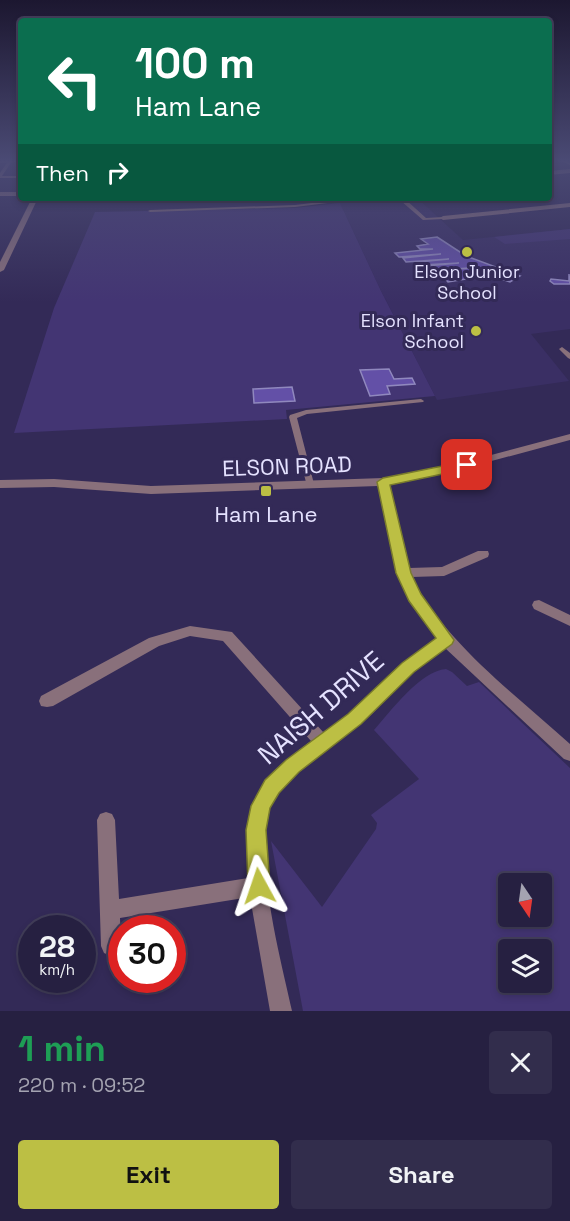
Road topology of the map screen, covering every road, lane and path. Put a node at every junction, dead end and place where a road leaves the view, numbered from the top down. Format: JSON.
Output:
{"nodes":[{"id":1,"x":30,"y":208,"type":"edge"},
{"id":2,"x":247,"y":208,"type":"edge"},
{"id":3,"x":412,"y":208,"type":"edge"},
{"id":4,"x":541,"y":208,"type":"edge"},
{"id":5,"x":150,"y":211,"type":"dead end"},
{"id":6,"x":443,"y":219,"type":"joint"},
{"id":7,"x":0,"y":270,"type":"edge"},
{"id":8,"x":562,"y":349,"type":"dead end"},
{"id":9,"x":570,"y":357,"type":"edge"},
{"id":10,"x":421,"y":401,"type":"dead end"},
{"id":11,"x":570,"y":437,"type":"edge"},
{"id":12,"x":383,"y":482,"type":"junction"},
{"id":13,"x":0,"y":484,"type":"edge"},
{"id":14,"x":310,"y":484,"type":"junction"},
{"id":15,"x":483,"y":554,"type":"dead end"},
{"id":16,"x":404,"y":573,"type":"junction"},
{"id":17,"x":539,"y":605,"type":"dead end"},
{"id":18,"x":570,"y":621,"type":"edge"},
{"id":19,"x":446,"y":640,"type":"junction"},
{"id":20,"x":47,"y":701,"type":"dead end"},
{"id":21,"x":323,"y":743,"type":"junction"},
{"id":22,"x":566,"y":744,"type":"edge"},
{"id":23,"x":106,"y":820,"type":"dead end"},
{"id":24,"x":259,"y":886,"type":"junction"},
{"id":25,"x":110,"y":910,"type":"junction"},
{"id":26,"x":110,"y":915,"type":"edge"},
{"id":27,"x":280,"y":1011,"type":"edge"}],
"edges":[{"from":1,"to":7,"type":"street"},
{"from":2,"to":5,"type":"lane"},
{"from":3,"to":6,"type":"lane"},
{"from":4,"to":6,"type":"street"},
{"from":8,"to":9,"type":"lane"},
{"from":10,"to":14,"type":"lane"},
{"from":11,"to":12,"type":"street","name":"ELSON ROAD"},
{"from":12,"to":14,"type":"street","name":"ELSON ROAD"},
{"from":12,"to":16,"type":"street"},
{"from":13,"to":14,"type":"street","name":"ELSON ROAD"},
{"from":15,"to":16,"type":"street"},
{"from":16,"to":19,"type":"street"},
{"from":17,"to":18,"type":"street"},
{"from":19,"to":21,"type":"street","name":"NAISH DRIVE"},
{"from":19,"to":22,"type":"street"},
{"from":20,"to":21,"type":"street"},
{"from":21,"to":24,"type":"street","name":"NAISH DRIVE"},
{"from":23,"to":25,"type":"street"},
{"from":24,"to":25,"type":"street"},
{"from":24,"to":27,"type":"street","name":"NAISH DRIVE"},
{"from":25,"to":26,"type":"street"}]}
